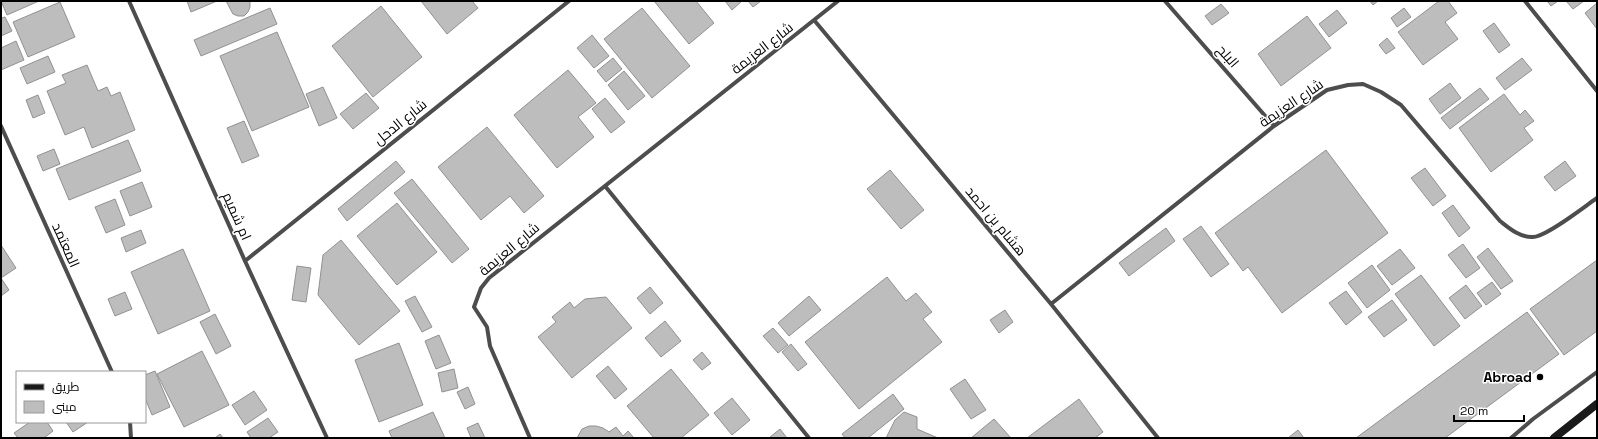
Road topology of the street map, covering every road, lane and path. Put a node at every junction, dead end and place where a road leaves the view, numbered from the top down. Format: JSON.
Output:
{"nodes":[{"id":1,"x":129,"y":1,"type":"edge"},
{"id":2,"x":569,"y":1,"type":"edge"},
{"id":3,"x":838,"y":1,"type":"edge"},
{"id":4,"x":1165,"y":1,"type":"edge"},
{"id":5,"x":1525,"y":1,"type":"edge"},
{"id":6,"x":814,"y":20,"type":"junction"},
{"id":7,"x":1597,"y":91,"type":"edge"},
{"id":8,"x":1,"y":126,"type":"edge"},
{"id":9,"x":1274,"y":126,"type":"junction"},
{"id":10,"x":605,"y":186,"type":"junction"},
{"id":11,"x":1597,"y":198,"type":"edge"},
{"id":12,"x":245,"y":261,"type":"junction"},
{"id":13,"x":1051,"y":304,"type":"junction"},
{"id":14,"x":112,"y":371,"type":"edge"},
{"id":15,"x":1597,"y":372,"type":"edge"},
{"id":16,"x":1597,"y":404,"type":"edge"},
{"id":17,"x":130,"y":423,"type":"edge"},
{"id":18,"x":131,"y":438,"type":"edge"},
{"id":19,"x":327,"y":438,"type":"edge"},
{"id":20,"x":530,"y":438,"type":"edge"},
{"id":21,"x":809,"y":438,"type":"edge"},
{"id":22,"x":1158,"y":438,"type":"edge"},
{"id":23,"x":1510,"y":438,"type":"edge"},
{"id":24,"x":1554,"y":438,"type":"edge"}],
"edges":[{"from":1,"to":12,"type":"street","name":"ام شميم"},
{"from":2,"to":12,"type":"street","name":"شارع الدحل"},
{"from":3,"to":6,"type":"street","name":"شارع العزيمة"},
{"from":4,"to":9,"type":"street","name":"البلح"},
{"from":5,"to":7,"type":"street"},
{"from":6,"to":10,"type":"street","name":"شارع العزيمة"},
{"from":6,"to":13,"type":"street","name":"هشام بن احمد"},
{"from":8,"to":14,"type":"street","name":"المعتمد"},
{"from":9,"to":11,"type":"street","name":"شارع العزيمة"},
{"from":9,"to":13,"type":"street","name":"شارع العزيمة"},
{"from":10,"to":20,"type":"street","name":"شارع العزيمة"},
{"from":10,"to":21,"type":"street"},
{"from":12,"to":19,"type":"street","name":"ام شميم"},
{"from":13,"to":22,"type":"street","name":"هشام بن احمد"},
{"from":15,"to":23,"type":"street"},
{"from":16,"to":24,"type":"main road"},
{"from":17,"to":18,"type":"street"}]}
